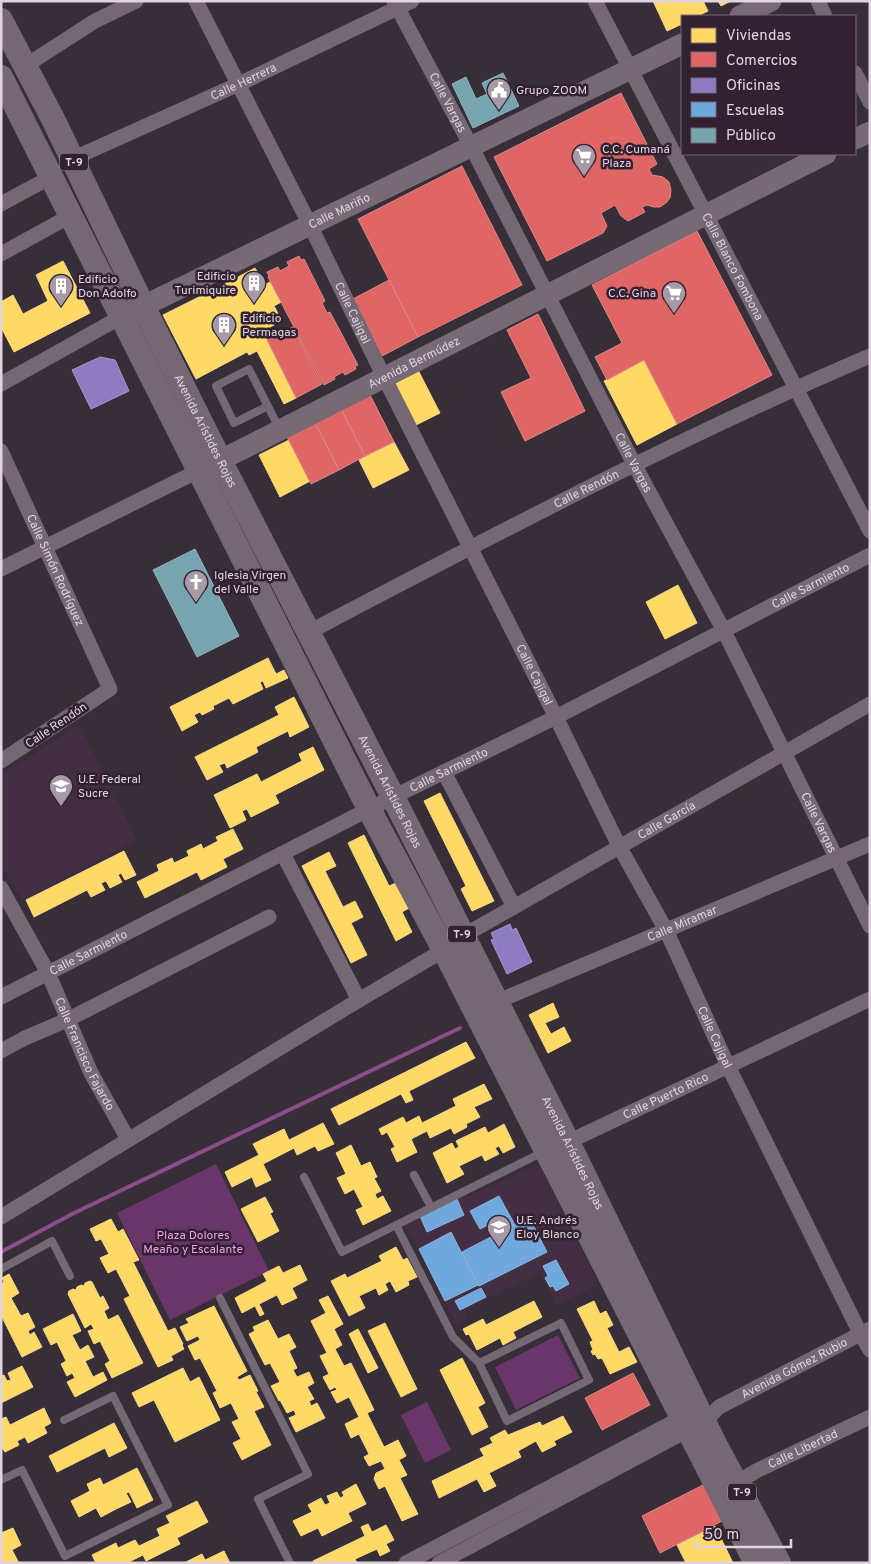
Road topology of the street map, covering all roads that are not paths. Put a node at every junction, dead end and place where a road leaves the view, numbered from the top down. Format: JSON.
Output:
{"nodes":[{"id":1,"x":136,"y":1,"type":"edge"},
{"id":2,"x":196,"y":1,"type":"edge"},
{"id":3,"x":412,"y":1,"type":"edge"},
{"id":4,"x":595,"y":1,"type":"edge"},
{"id":5,"x":771,"y":1,"type":"edge"},
{"id":6,"x":818,"y":1,"type":"edge"},
{"id":7,"x":396,"y":5,"type":"edge"},
{"id":8,"x":742,"y":15,"type":"edge"},
{"id":9,"x":825,"y":15,"type":"edge"},
{"id":10,"x":1,"y":20,"type":"edge"},
{"id":11,"x":681,"y":44,"type":"edge"},
{"id":12,"x":25,"y":66,"type":"junction"},
{"id":13,"x":631,"y":69,"type":"junction"},
{"id":14,"x":856,"y":75,"type":"edge"},
{"id":15,"x":2,"y":83,"type":"edge"},
{"id":16,"x":239,"y":84,"type":"junction"},
{"id":17,"x":870,"y":102,"type":"edge"},
{"id":18,"x":870,"y":132,"type":"edge"},
{"id":19,"x":856,"y":139,"type":"edge"},
{"id":20,"x":471,"y":146,"type":"junction"},
{"id":21,"x":824,"y":155,"type":"edge"},
{"id":22,"x":72,"y":159,"type":"junction"},
{"id":23,"x":52,"y":177,"type":"junction"},
{"id":24,"x":1,"y":204,"type":"edge"},
{"id":25,"x":706,"y":214,"type":"junction"},
{"id":26,"x":70,"y":216,"type":"junction"},
{"id":27,"x":310,"y":224,"type":"junction"},
{"id":28,"x":1,"y":254,"type":"edge"},
{"id":29,"x":547,"y":295,"type":"junction"},
{"id":30,"x":143,"y":306,"type":"junction"},
{"id":31,"x":121,"y":317,"type":"junction"},
{"id":32,"x":870,"y":356,"type":"edge"},
{"id":33,"x":384,"y":377,"type":"junction"},
{"id":34,"x":1,"y":384,"type":"edge"},
{"id":35,"x":796,"y":388,"type":"junction"},
{"id":36,"x":268,"y":406,"type":"junction"},
{"id":37,"x":280,"y":430,"type":"junction"},
{"id":38,"x":1,"y":451,"type":"edge"},
{"id":39,"x":220,"y":460,"type":"junction"},
{"id":40,"x":634,"y":464,"type":"junction"},
{"id":41,"x":198,"y":471,"type":"junction"},
{"id":42,"x":870,"y":532,"type":"edge"},
{"id":43,"x":44,"y":546,"type":"junction"},
{"id":44,"x":470,"y":548,"type":"junction"},
{"id":45,"x":870,"y":555,"type":"edge"},
{"id":46,"x":1,"y":569,"type":"edge"},
{"id":47,"x":724,"y":631,"type":"junction"},
{"id":48,"x":309,"y":632,"type":"junction"},
{"id":49,"x":110,"y":688,"type":"joint"},
{"id":50,"x":870,"y":704,"type":"edge"},
{"id":51,"x":556,"y":717,"type":"junction"},
{"id":52,"x":784,"y":754,"type":"junction"},
{"id":53,"x":1,"y":762,"type":"edge"},
{"id":54,"x":444,"y":772,"type":"junction"},
{"id":55,"x":394,"y":797,"type":"junction"},
{"id":56,"x":369,"y":809,"type":"junction"},
{"id":57,"x":870,"y":844,"type":"edge"},
{"id":58,"x":619,"y":846,"type":"junction"},
{"id":59,"x":283,"y":854,"type":"junction"},
{"id":60,"x":836,"y":858,"type":"junction"},
{"id":61,"x":1,"y":888,"type":"edge"},
{"id":62,"x":514,"y":907,"type":"junction"},
{"id":63,"x":269,"y":917,"type":"dead end"},
{"id":64,"x":870,"y":926,"type":"edge"},
{"id":65,"x":666,"y":930,"type":"junction"},
{"id":66,"x":463,"y":936,"type":"junction"},
{"id":67,"x":444,"y":950,"type":"junction"},
{"id":68,"x":48,"y":973,"type":"junction"},
{"id":69,"x":1,"y":997,"type":"edge"},
{"id":70,"x":870,"y":999,"type":"edge"},
{"id":71,"x":359,"y":1000,"type":"junction"},
{"id":72,"x":496,"y":1002,"type":"junction"},
{"id":73,"x":67,"y":1020,"type":"junction"},
{"id":74,"x":1,"y":1051,"type":"edge"},
{"id":75,"x":728,"y":1066,"type":"junction"},
{"id":76,"x":128,"y":1139,"type":"junction"},
{"id":77,"x":568,"y":1142,"type":"junction"},
{"id":78,"x":545,"y":1150,"type":"junction"},
{"id":79,"x":414,"y":1175,"type":"dead end"},
{"id":80,"x":304,"y":1177,"type":"dead end"},
{"id":81,"x":431,"y":1207,"type":"junction"},
{"id":82,"x":1,"y":1217,"type":"edge"},
{"id":83,"x":396,"y":1224,"type":"junction"},
{"id":84,"x":1,"y":1269,"type":"edge"},
{"id":85,"x":70,"y":1276,"type":"dead end"},
{"id":86,"x":220,"y":1298,"type":"dead end"},
{"id":87,"x":865,"y":1331,"type":"edge"},
{"id":88,"x":870,"y":1350,"type":"edge"},
{"id":89,"x":479,"y":1363,"type":"junction"},
{"id":90,"x":698,"y":1417,"type":"junction"},
{"id":91,"x":870,"y":1417,"type":"edge"},
{"id":92,"x":64,"y":1420,"type":"dead end"},
{"id":93,"x":1,"y":1480,"type":"edge"},
{"id":94,"x":736,"y":1483,"type":"junction"},
{"id":95,"x":290,"y":1563,"type":"edge"},
{"id":96,"x":406,"y":1563,"type":"edge"},
{"id":97,"x":439,"y":1563,"type":"edge"},
{"id":98,"x":756,"y":1563,"type":"edge"},
{"id":99,"x":779,"y":1563,"type":"edge"}],
"edges":[{"from":1,"to":12,"type":"street"},
{"from":2,"to":16,"type":"street","name":"Calle Cajigal"},
{"from":3,"to":7,"type":"street","name":"Calle Herrera"},
{"from":4,"to":13,"type":"street","name":"Calle Blanco Fombona"},
{"from":5,"to":8,"type":"street"},
{"from":6,"to":9,"type":"street"},
{"from":7,"to":16,"type":"street","name":"Calle Herrera"},
{"from":7,"to":20,"type":"street","name":"Calle Vargas"},
{"from":10,"to":12,"type":"main road","name":"Avenida Arístides Rojas","number":"T-9"},
{"from":11,"to":13,"type":"street","name":"Calle Mariño"},
{"from":12,"to":22,"type":"main road","name":"Avenida Arístides Rojas","number":"T-9"},
{"from":13,"to":20,"type":"street","name":"Calle Mariño"},
{"from":13,"to":25,"type":"street","name":"Calle Blanco Fombona"},
{"from":14,"to":17,"type":"street"},
{"from":15,"to":23,"type":"main road","name":"Avenida Arístides Rojas","number":"T-9"},
{"from":16,"to":22,"type":"street","name":"Calle Herrera"},
{"from":16,"to":27,"type":"street","name":"Calle Cajigal"},
{"from":18,"to":19,"type":"street"},
{"from":20,"to":27,"type":"street","name":"Calle Mariño"},
{"from":20,"to":29,"type":"street","name":"Calle Vargas"},
{"from":21,"to":25,"type":"street","name":"Avenida Bermúdez"},
{"from":22,"to":30,"type":"main road","name":"Avenida Arístides Rojas","number":"T-9"},
{"from":23,"to":24,"type":"street"},
{"from":23,"to":26,"type":"main road","name":"Avenida Arístides Rojas","number":"T-9"},
{"from":25,"to":29,"type":"street","name":"Avenida Bermúdez"},
{"from":25,"to":35,"type":"street","name":"Calle Blanco Fombona"},
{"from":26,"to":28,"type":"street"},
{"from":26,"to":31,"type":"main road","name":"Avenida Arístides Rojas","number":"T-9"},
{"from":27,"to":30,"type":"street","name":"Calle Mariño"},
{"from":27,"to":33,"type":"street","name":"Calle Cajigal"},
{"from":29,"to":33,"type":"street","name":"Avenida Bermúdez"},
{"from":29,"to":40,"type":"street","name":"Calle Vargas"},
{"from":30,"to":31,"type":"street","name":"Calle Mariño"},
{"from":30,"to":39,"type":"main road","name":"Avenida Arístides Rojas","number":"T-9"},
{"from":31,"to":34,"type":"street","name":"Calle Mariño"},
{"from":31,"to":41,"type":"main road","name":"Avenida Arístides Rojas","number":"T-9"},
{"from":32,"to":35,"type":"street","name":"Calle Rendón"},
{"from":33,"to":37,"type":"street","name":"Avenida Bermúdez"},
{"from":33,"to":44,"type":"street","name":"Calle Cajigal"},
{"from":35,"to":40,"type":"street","name":"Calle Rendón"},
{"from":35,"to":42,"type":"street","name":"Calle Blanco Fombona"},
{"from":36,"to":36,"type":"lane"},
{"from":36,"to":37,"type":"lane"},
{"from":37,"to":39,"type":"street","name":"Avenida Bermúdez"},
{"from":38,"to":43,"type":"street","name":"Calle Simón Rodríguez"},
{"from":39,"to":41,"type":"street","name":"Avenida Bermúdez"},
{"from":39,"to":48,"type":"main road","name":"Avenida Arístides Rojas","number":"T-9"},
{"from":40,"to":44,"type":"street","name":"Calle Rendón"},
{"from":40,"to":47,"type":"street","name":"Calle Vargas"},
{"from":41,"to":43,"type":"street","name":"Avenida Bermúdez"},
{"from":41,"to":56,"type":"main road","name":"Avenida Arístides Rojas","number":"T-9"},
{"from":43,"to":46,"type":"street","name":"Avenida Bermúdez"},
{"from":43,"to":49,"type":"street","name":"Calle Simón Rodríguez"},
{"from":44,"to":48,"type":"street","name":"Calle Rendón"},
{"from":44,"to":51,"type":"street","name":"Calle Cajigal"},
{"from":45,"to":47,"type":"street","name":"Calle Sarmiento"},
{"from":47,"to":51,"type":"street","name":"Calle Sarmiento"},
{"from":47,"to":52,"type":"street","name":"Calle Vargas"},
{"from":48,"to":55,"type":"main road","name":"Avenida Arístides Rojas","number":"T-9"},
{"from":49,"to":53,"type":"street","name":"Calle Rendón"},
{"from":50,"to":52,"type":"street","name":"Calle García"},
{"from":51,"to":54,"type":"street","name":"Calle Sarmiento"},
{"from":51,"to":58,"type":"street","name":"Calle Cajigal"},
{"from":52,"to":58,"type":"street","name":"Calle García"},
{"from":52,"to":60,"type":"street","name":"Calle Vargas"},
{"from":54,"to":55,"type":"street","name":"Calle Sarmiento"},
{"from":54,"to":62,"type":"street"},
{"from":55,"to":56,"type":"street","name":"Calle Sarmiento"},
{"from":55,"to":66,"type":"main road","name":"Avenida Arístides Rojas","number":"T-9"},
{"from":56,"to":59,"type":"street","name":"Calle Sarmiento"},
{"from":56,"to":67,"type":"main road","name":"Avenida Arístides Rojas","number":"T-9"},
{"from":57,"to":60,"type":"street","name":"Calle Miramar"},
{"from":58,"to":62,"type":"street","name":"Calle García"},
{"from":58,"to":65,"type":"street","name":"Calle Cajigal"},
{"from":59,"to":68,"type":"street","name":"Calle Sarmiento"},
{"from":59,"to":71,"type":"street"},
{"from":60,"to":64,"type":"street","name":"Calle Vargas"},
{"from":60,"to":65,"type":"street","name":"Calle Miramar"},
{"from":61,"to":68,"type":"street","name":"Calle Francisco Fajardo"},
{"from":62,"to":66,"type":"street","name":"Calle García"},
{"from":63,"to":73,"type":"street"},
{"from":65,"to":72,"type":"street","name":"Calle Miramar"},
{"from":65,"to":75,"type":"street","name":"Calle Cajigal"},
{"from":66,"to":72,"type":"main road","name":"Avenida Arístides Rojas","number":"T-9"},
{"from":67,"to":71,"type":"street"},
{"from":67,"to":78,"type":"main road","name":"Avenida Arístides Rojas","number":"T-9"},
{"from":68,"to":69,"type":"street","name":"Calle Sarmiento"},
{"from":68,"to":73,"type":"street","name":"Calle Francisco Fajardo"},
{"from":70,"to":75,"type":"street","name":"Calle Puerto Rico"},
{"from":71,"to":76,"type":"street"},
{"from":72,"to":77,"type":"main road","name":"Avenida Arístides Rojas","number":"T-9"},
{"from":73,"to":74,"type":"street"},
{"from":73,"to":76,"type":"street","name":"Calle Francisco Fajardo"},
{"from":75,"to":77,"type":"street","name":"Calle Puerto Rico"},
{"from":75,"to":87,"type":"street","name":"Calle Cajigal"},
{"from":76,"to":82,"type":"street"},
{"from":77,"to":90,"type":"main road","name":"Avenida Arístides Rojas","number":"T-9"},
{"from":78,"to":81,"type":"lane"},
{"from":78,"to":90,"type":"main road","name":"Avenida Arístides Rojas","number":"T-9"},
{"from":79,"to":81,"type":"lane"},
{"from":80,"to":83,"type":"lane"},
{"from":81,"to":83,"type":"lane"},
{"from":83,"to":89,"type":"lane"},
{"from":84,"to":85,"type":"lane"},
{"from":86,"to":95,"type":"lane"},
{"from":87,"to":88,"type":"street","name":"Calle Cajigal"},
{"from":87,"to":90,"type":"street","name":"Avenida Gómez Rubio"},
{"from":89,"to":89,"type":"lane"},
{"from":90,"to":94,"type":"main road","name":"Avenida Arístides Rojas","number":"T-9"},
{"from":90,"to":96,"type":"street"},
{"from":90,"to":97,"type":"street"},
{"from":90,"to":98,"type":"main road","name":"Avenida Arístides Rojas","number":"T-9"},
{"from":91,"to":94,"type":"street","name":"Calle Libertad"},
{"from":92,"to":93,"type":"lane"},
{"from":94,"to":99,"type":"main road","name":"Avenida Arístides Rojas","number":"T-9"}]}
